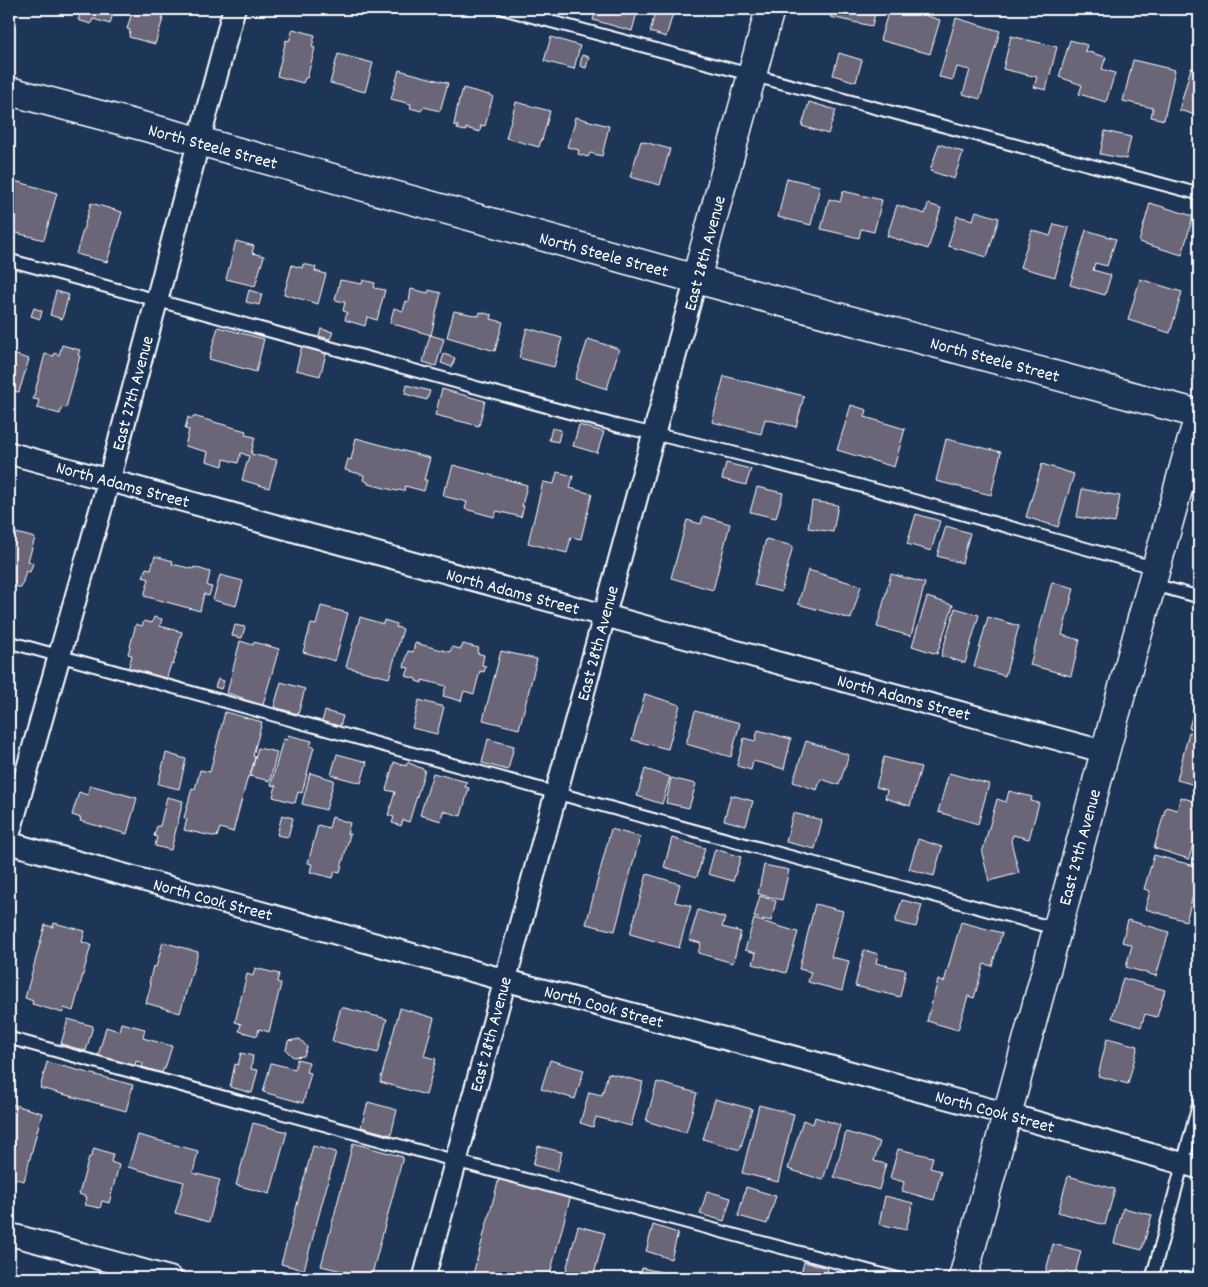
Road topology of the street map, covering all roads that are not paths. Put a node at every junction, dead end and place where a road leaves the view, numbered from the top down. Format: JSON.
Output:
{"nodes":[{"id":1,"x":234,"y":9,"type":"edge"},
{"id":2,"x":504,"y":9,"type":"edge"},
{"id":3,"x":770,"y":9,"type":"edge"},
{"id":4,"x":752,"y":75,"type":"junction"},
{"id":5,"x":9,"y":91,"type":"edge"},
{"id":6,"x":199,"y":141,"type":"junction"},
{"id":7,"x":1199,"y":194,"type":"edge"},
{"id":8,"x":9,"y":260,"type":"edge"},
{"id":9,"x":696,"y":279,"type":"junction"},
{"id":10,"x":156,"y":300,"type":"junction"},
{"id":11,"x":1199,"y":415,"type":"edge"},
{"id":12,"x":654,"y":434,"type":"junction"},
{"id":13,"x":9,"y":453,"type":"edge"},
{"id":14,"x":109,"y":480,"type":"junction"},
{"id":15,"x":1153,"y":576,"type":"junction"},
{"id":16,"x":1199,"y":597,"type":"edge"},
{"id":17,"x":604,"y":616,"type":"junction"},
{"id":18,"x":9,"y":642,"type":"edge"},
{"id":19,"x":59,"y":656,"type":"junction"},
{"id":20,"x":1105,"y":752,"type":"junction"},
{"id":21,"x":556,"y":793,"type":"junction"},
{"id":22,"x":9,"y":834,"type":"edge"},
{"id":23,"x":9,"y":843,"type":"edge"},
{"id":24,"x":1057,"y":929,"type":"junction"},
{"id":25,"x":505,"y":980,"type":"junction"},
{"id":26,"x":9,"y":1038,"type":"edge"},
{"id":27,"x":1199,"y":1103,"type":"edge"},
{"id":28,"x":1007,"y":1114,"type":"junction"},
{"id":29,"x":456,"y":1161,"type":"junction"},
{"id":30,"x":1191,"y":1166,"type":"edge"},
{"id":31,"x":9,"y":1234,"type":"edge"},
{"id":32,"x":171,"y":1278,"type":"edge"},
{"id":33,"x":424,"y":1278,"type":"edge"},
{"id":34,"x":896,"y":1278,"type":"edge"},
{"id":35,"x":963,"y":1278,"type":"edge"},
{"id":36,"x":1152,"y":1278,"type":"edge"}],
"edges":[{"from":1,"to":6,"type":"street","name":"East 27th Avenue"},
{"from":2,"to":4,"type":"lane"},
{"from":3,"to":4,"type":"street","name":"East 28th Avenue"},
{"from":4,"to":7,"type":"lane"},
{"from":4,"to":9,"type":"street","name":"East 28th Avenue"},
{"from":5,"to":6,"type":"street","name":"North Steele Street"},
{"from":6,"to":9,"type":"street","name":"North Steele Street"},
{"from":6,"to":10,"type":"street","name":"East 27th Avenue"},
{"from":8,"to":10,"type":"lane"},
{"from":9,"to":11,"type":"street","name":"North Steele Street"},
{"from":9,"to":12,"type":"street","name":"East 28th Avenue"},
{"from":10,"to":12,"type":"lane"},
{"from":10,"to":14,"type":"street","name":"East 27th Avenue"},
{"from":11,"to":15,"type":"street","name":"East 29th Avenue"},
{"from":12,"to":15,"type":"lane"},
{"from":12,"to":17,"type":"street","name":"East 28th Avenue"},
{"from":13,"to":14,"type":"street","name":"North Adams Street"},
{"from":14,"to":17,"type":"street","name":"North Adams Street"},
{"from":14,"to":19,"type":"street","name":"East 27th Avenue"},
{"from":15,"to":16,"type":"lane"},
{"from":15,"to":20,"type":"street","name":"East 29th Avenue"},
{"from":17,"to":20,"type":"street","name":"North Adams Street"},
{"from":17,"to":21,"type":"street","name":"East 28th Avenue"},
{"from":18,"to":19,"type":"lane"},
{"from":19,"to":21,"type":"lane"},
{"from":19,"to":22,"type":"street","name":"East 27th Avenue"},
{"from":20,"to":24,"type":"street","name":"East 29th Avenue"},
{"from":21,"to":24,"type":"lane"},
{"from":21,"to":25,"type":"street","name":"East 28th Avenue"},
{"from":23,"to":25,"type":"street","name":"North Cook Street"},
{"from":24,"to":28,"type":"street","name":"East 29th Avenue"},
{"from":25,"to":28,"type":"street","name":"North Cook Street"},
{"from":25,"to":29,"type":"street","name":"East 28th Avenue"},
{"from":26,"to":29,"type":"lane"},
{"from":27,"to":30,"type":"lane"},
{"from":28,"to":30,"type":"street","name":"North Cook Street"},
{"from":28,"to":35,"type":"street","name":"East 29th Avenue"},
{"from":29,"to":33,"type":"street","name":"East 28th Avenue"},
{"from":29,"to":34,"type":"lane"},
{"from":30,"to":36,"type":"lane"},
{"from":31,"to":32,"type":"street"}]}
